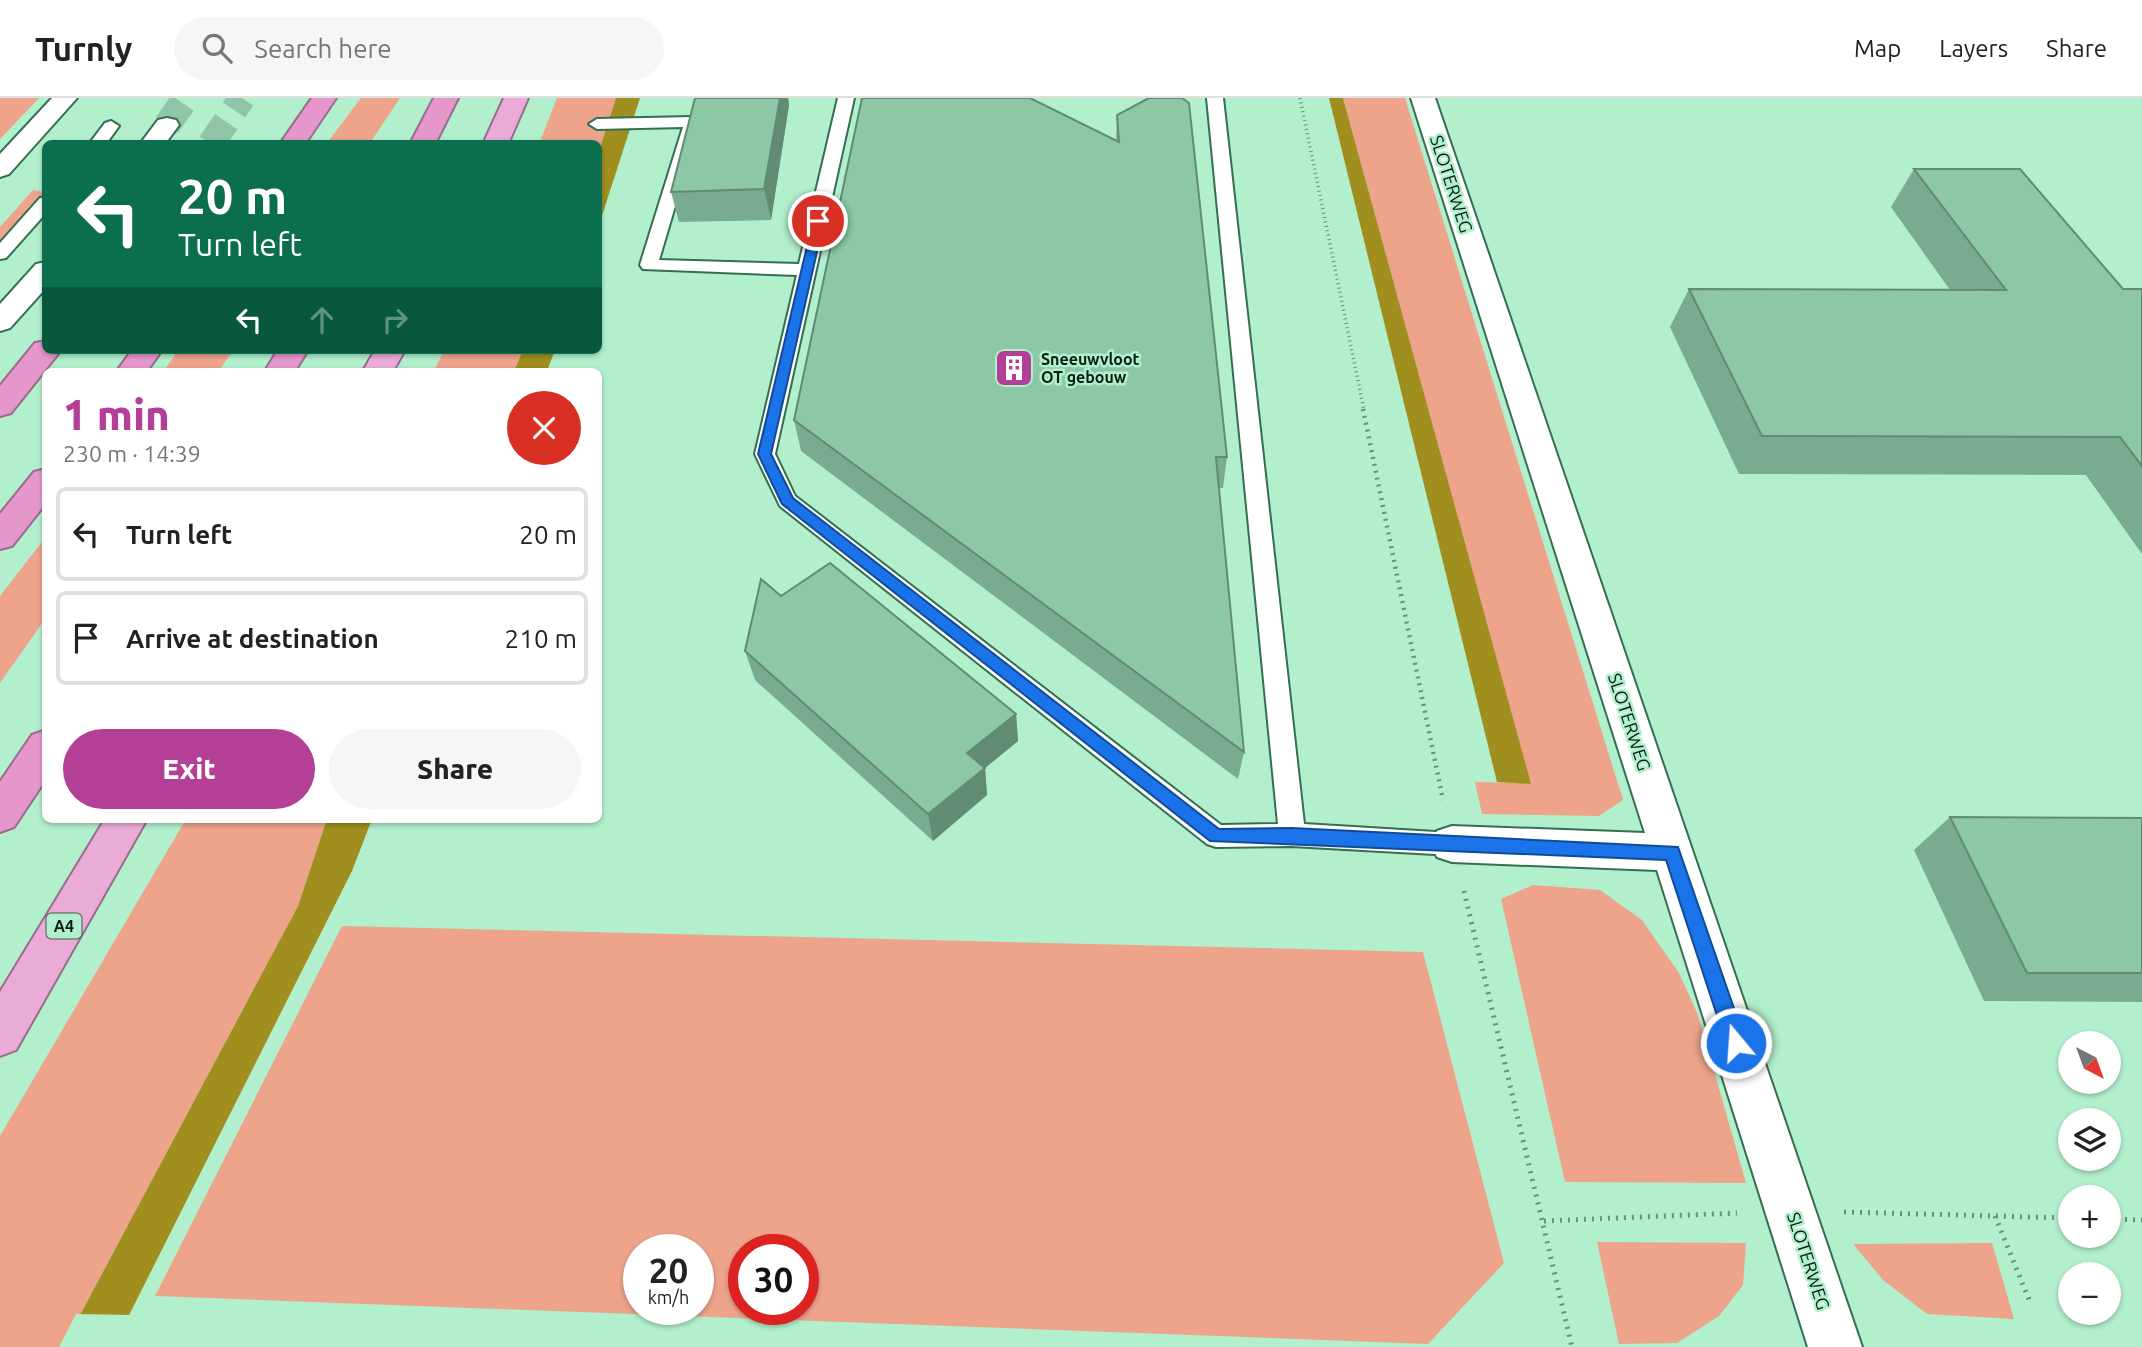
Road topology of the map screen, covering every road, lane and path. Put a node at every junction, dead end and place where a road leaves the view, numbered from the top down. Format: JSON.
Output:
{"nodes":[{"id":1,"x":65,"y":98,"type":"edge"},
{"id":2,"x":324,"y":98,"type":"edge"},
{"id":3,"x":446,"y":98,"type":"edge"},
{"id":4,"x":516,"y":98,"type":"edge"},
{"id":5,"x":846,"y":98,"type":"edge"},
{"id":6,"x":1215,"y":98,"type":"edge"},
{"id":7,"x":1300,"y":98,"type":"edge"},
{"id":8,"x":1423,"y":98,"type":"edge"},
{"id":9,"x":597,"y":124,"type":"dead end"},
{"id":10,"x":111,"y":126,"type":"dead end"},
{"id":11,"x":100,"y":140,"type":"edge"},
{"id":12,"x":295,"y":140,"type":"edge"},
{"id":13,"x":424,"y":140,"type":"edge"},
{"id":14,"x":497,"y":140,"type":"edge"},
{"id":15,"x":0,"y":169,"type":"edge"},
{"id":16,"x":42,"y":207,"type":"edge"},
{"id":17,"x":0,"y":254,"type":"edge"},
{"id":18,"x":807,"y":270,"type":"junction"},
{"id":19,"x":42,"y":275,"type":"edge"},
{"id":20,"x":0,"y":322,"type":"edge"},
{"id":21,"x":43,"y":354,"type":"edge"},
{"id":22,"x":0,"y":406,"type":"edge"},
{"id":23,"x":42,"y":485,"type":"edge"},
{"id":24,"x":0,"y":537,"type":"edge"},
{"id":25,"x":42,"y":752,"type":"edge"},
{"id":26,"x":0,"y":815,"type":"edge"},
{"id":27,"x":125,"y":823,"type":"edge"},
{"id":28,"x":1292,"y":835,"type":"junction"},
{"id":29,"x":1452,"y":844,"type":"junction"},
{"id":30,"x":1672,"y":852,"type":"junction"},
{"id":31,"x":0,"y":1034,"type":"edge"},
{"id":32,"x":1995,"y":1216,"type":"dead end"},
{"id":33,"x":2121,"y":1219,"type":"edge"},
{"id":34,"x":2142,"y":1220,"type":"edge"},
{"id":35,"x":2029,"y":1302,"type":"dead end"},
{"id":36,"x":1572,"y":1347,"type":"edge"},
{"id":37,"x":1835,"y":1347,"type":"edge"}],
"edges":[{"from":1,"to":15,"type":"street"},
{"from":2,"to":12,"type":"highway"},
{"from":3,"to":13,"type":"highway"},
{"from":4,"to":14,"type":"highway"},
{"from":5,"to":18,"type":"lane"},
{"from":6,"to":28,"type":"lane"},
{"from":7,"to":29,"type":"path"},
{"from":8,"to":30,"type":"street","name":"SLOTERWEG"},
{"from":9,"to":18,"type":"lane"},
{"from":10,"to":11,"type":"lane"},
{"from":16,"to":17,"type":"lane"},
{"from":18,"to":28,"type":"lane"},
{"from":19,"to":20,"type":"street"},
{"from":21,"to":22,"type":"highway"},
{"from":23,"to":24,"type":"highway"},
{"from":25,"to":26,"type":"highway"},
{"from":27,"to":31,"type":"highway","number":"A4"},
{"from":28,"to":29,"type":"lane"},
{"from":29,"to":30,"type":"street"},
{"from":29,"to":36,"type":"path"},
{"from":30,"to":37,"type":"street","name":"SLOTERWEG"},
{"from":32,"to":35,"type":"path"},
{"from":33,"to":34,"type":"path"}]}
